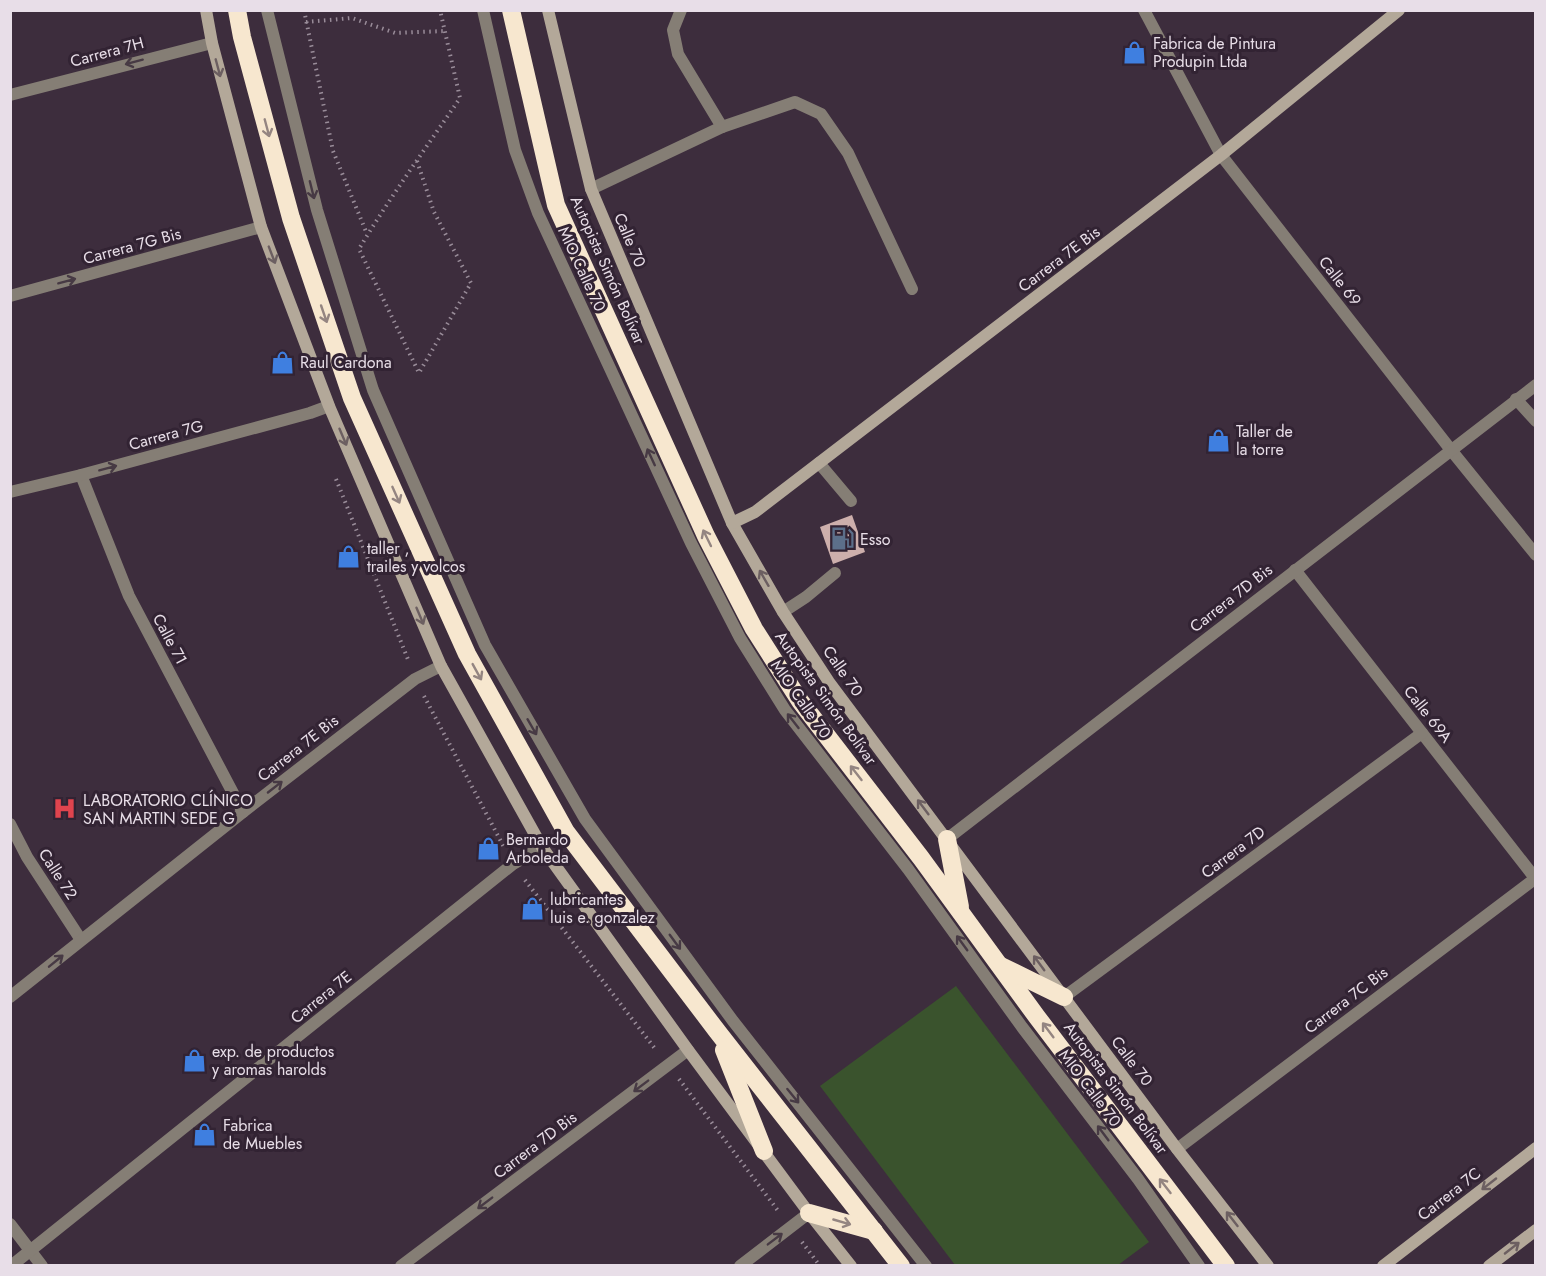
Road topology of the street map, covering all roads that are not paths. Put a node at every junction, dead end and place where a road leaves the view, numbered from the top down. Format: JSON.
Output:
{"nodes":[{"id":1,"x":206,"y":10,"type":"edge"},
{"id":2,"x":237,"y":10,"type":"edge"},
{"id":3,"x":267,"y":10,"type":"edge"},
{"id":4,"x":483,"y":10,"type":"edge"},
{"id":5,"x":510,"y":10,"type":"edge"},
{"id":6,"x":548,"y":10,"type":"edge"},
{"id":7,"x":681,"y":10,"type":"edge"},
{"id":8,"x":1144,"y":10,"type":"edge"},
{"id":9,"x":1399,"y":10,"type":"edge"},
{"id":10,"x":212,"y":43,"type":"junction"},
{"id":11,"x":10,"y":95,"type":"edge"},
{"id":12,"x":722,"y":127,"type":"junction"},
{"id":13,"x":1221,"y":155,"type":"junction"},
{"id":14,"x":591,"y":189,"type":"junction"},
{"id":15,"x":261,"y":227,"type":"junction"},
{"id":16,"x":912,"y":289,"type":"dead end"},
{"id":17,"x":10,"y":296,"type":"edge"},
{"id":18,"x":1536,"y":385,"type":"edge"},
{"id":19,"x":1516,"y":399,"type":"junction"},
{"id":20,"x":329,"y":406,"type":"junction"},
{"id":21,"x":1536,"y":421,"type":"edge"},
{"id":22,"x":1451,"y":450,"type":"junction"},
{"id":23,"x":819,"y":463,"type":"junction"},
{"id":24,"x":81,"y":475,"type":"junction"},
{"id":25,"x":10,"y":492,"type":"edge"},
{"id":26,"x":851,"y":501,"type":"dead end"},
{"id":27,"x":732,"y":523,"type":"junction"},
{"id":28,"x":1536,"y":555,"type":"edge"},
{"id":29,"x":1295,"y":570,"type":"junction"},
{"id":30,"x":835,"y":573,"type":"dead end"},
{"id":31,"x":783,"y":612,"type":"junction"},
{"id":32,"x":441,"y":666,"type":"junction"},
{"id":33,"x":1422,"y":733,"type":"junction"},
{"id":34,"x":243,"y":812,"type":"junction"},
{"id":35,"x":10,"y":824,"type":"edge"},
{"id":36,"x":947,"y":838,"type":"junction"},
{"id":37,"x":542,"y":847,"type":"junction"},
{"id":38,"x":1535,"y":878,"type":"edge"},
{"id":39,"x":961,"y":912,"type":"junction"},
{"id":40,"x":81,"y":940,"type":"junction"},
{"id":41,"x":999,"y":964,"type":"junction"},
{"id":42,"x":10,"y":997,"type":"edge"},
{"id":43,"x":1064,"y":997,"type":"junction"},
{"id":44,"x":717,"y":1031,"type":"junction"},
{"id":45,"x":687,"y":1050,"type":"junction"},
{"id":46,"x":1536,"y":1148,"type":"edge"},
{"id":47,"x":1177,"y":1149,"type":"junction"},
{"id":48,"x":764,"y":1151,"type":"junction"},
{"id":49,"x":809,"y":1213,"type":"junction"},
{"id":50,"x":10,"y":1224,"type":"edge"},
{"id":51,"x":1536,"y":1230,"type":"edge"},
{"id":52,"x":874,"y":1231,"type":"junction"},
{"id":53,"x":31,"y":1251,"type":"junction"},
{"id":54,"x":11,"y":1266,"type":"edge"},
{"id":55,"x":42,"y":1266,"type":"edge"},
{"id":56,"x":401,"y":1266,"type":"edge"},
{"id":57,"x":740,"y":1266,"type":"edge"},
{"id":58,"x":851,"y":1266,"type":"edge"},
{"id":59,"x":901,"y":1266,"type":"edge"},
{"id":60,"x":926,"y":1266,"type":"edge"},
{"id":61,"x":1199,"y":1266,"type":"edge"},
{"id":62,"x":1226,"y":1266,"type":"edge"},
{"id":63,"x":1268,"y":1266,"type":"edge"},
{"id":64,"x":1383,"y":1266,"type":"edge"},
{"id":65,"x":1489,"y":1266,"type":"edge"}],
"edges":[{"from":1,"to":10,"type":"street"},
{"from":2,"to":44,"type":"highway","one_way":true},
{"from":3,"to":60,"type":"street","one_way":true},
{"from":61,"to":4,"type":"street","name":"MIO Calle 70","one_way":true},
{"from":39,"to":5,"type":"highway","name":"Autopista Simón Bolívar","one_way":true},
{"from":6,"to":14,"type":"street","name":"Calle 70"},
{"from":7,"to":12,"type":"street"},
{"from":8,"to":13,"type":"street","name":"Calle 69"},
{"from":9,"to":13,"type":"street","name":"Carrera 7E Bis"},
{"from":10,"to":11,"type":"street","name":"Carrera 7H","one_way":true},
{"from":10,"to":15,"type":"street","one_way":true},
{"from":12,"to":14,"type":"street"},
{"from":12,"to":16,"type":"street"},
{"from":13,"to":22,"type":"street","name":"Calle 69"},
{"from":13,"to":23,"type":"street","name":"Carrera 7E Bis"},
{"from":14,"to":27,"type":"street","name":"Calle 70"},
{"from":17,"to":15,"type":"street","name":"Carrera 7G Bis","one_way":true},
{"from":15,"to":20,"type":"street","one_way":true},
{"from":18,"to":19,"type":"street","name":"Carrera 7D Bis"},
{"from":19,"to":21,"type":"street"},
{"from":19,"to":22,"type":"street","name":"Carrera 7D Bis"},
{"from":24,"to":20,"type":"street","name":"Carrera 7G","one_way":true},
{"from":20,"to":32,"type":"street","one_way":true},
{"from":22,"to":28,"type":"street","name":"Calle 69"},
{"from":22,"to":29,"type":"street","name":"Carrera 7D Bis"},
{"from":23,"to":26,"type":"street"},
{"from":23,"to":27,"type":"street","name":"Carrera 7E Bis"},
{"from":24,"to":25,"type":"street","name":"Carrera 7G"},
{"from":24,"to":34,"type":"street","name":"Calle 71"},
{"from":31,"to":27,"type":"street","name":"Calle 70","one_way":true},
{"from":29,"to":33,"type":"street","name":"Calle 69A"},
{"from":29,"to":36,"type":"street","name":"Carrera 7D Bis"},
{"from":30,"to":31,"type":"street"},
{"from":36,"to":31,"type":"street","name":"Calle 70","one_way":true},
{"from":34,"to":32,"type":"street","name":"Carrera 7E Bis","one_way":true},
{"from":32,"to":37,"type":"street"},
{"from":33,"to":38,"type":"street","name":"Calle 69A"},
{"from":33,"to":43,"type":"street","name":"Carrera 7D"},
{"from":34,"to":40,"type":"street","name":"Carrera 7E Bis"},
{"from":35,"to":40,"type":"street","name":"Calle 72"},
{"from":36,"to":39,"type":"highway"},
{"from":43,"to":36,"type":"street","name":"Calle 70","one_way":true},
{"from":37,"to":45,"type":"street"},
{"from":37,"to":53,"type":"street","name":"Carrera 7E"},
{"from":38,"to":47,"type":"street","name":"Carrera 7C Bis"},
{"from":39,"to":41,"type":"highway","name":"Autopista Simón Bolívar"},
{"from":42,"to":40,"type":"street","name":"Carrera 7E Bis","one_way":true},
{"from":41,"to":43,"type":"highway"},
{"from":62,"to":41,"type":"highway","name":"Autopista Simón Bolívar","one_way":true},
{"from":43,"to":47,"type":"street","name":"Calle 70"},
{"from":44,"to":48,"type":"highway"},
{"from":44,"to":52,"type":"highway"},
{"from":45,"to":48,"type":"street"},
{"from":45,"to":56,"type":"street","name":"Carrera 7D Bis","one_way":true},
{"from":46,"to":64,"type":"street","name":"Carrera 7C","one_way":true},
{"from":63,"to":47,"type":"street","name":"Calle 70","one_way":true},
{"from":48,"to":49,"type":"street"},
{"from":49,"to":52,"type":"highway","one_way":true},
{"from":57,"to":49,"type":"street","one_way":true},
{"from":49,"to":58,"type":"street"},
{"from":50,"to":53,"type":"street"},
{"from":65,"to":51,"type":"street","one_way":true},
{"from":52,"to":59,"type":"highway"},
{"from":53,"to":54,"type":"street","name":"Carrera 7E"},
{"from":53,"to":55,"type":"street"}]}
